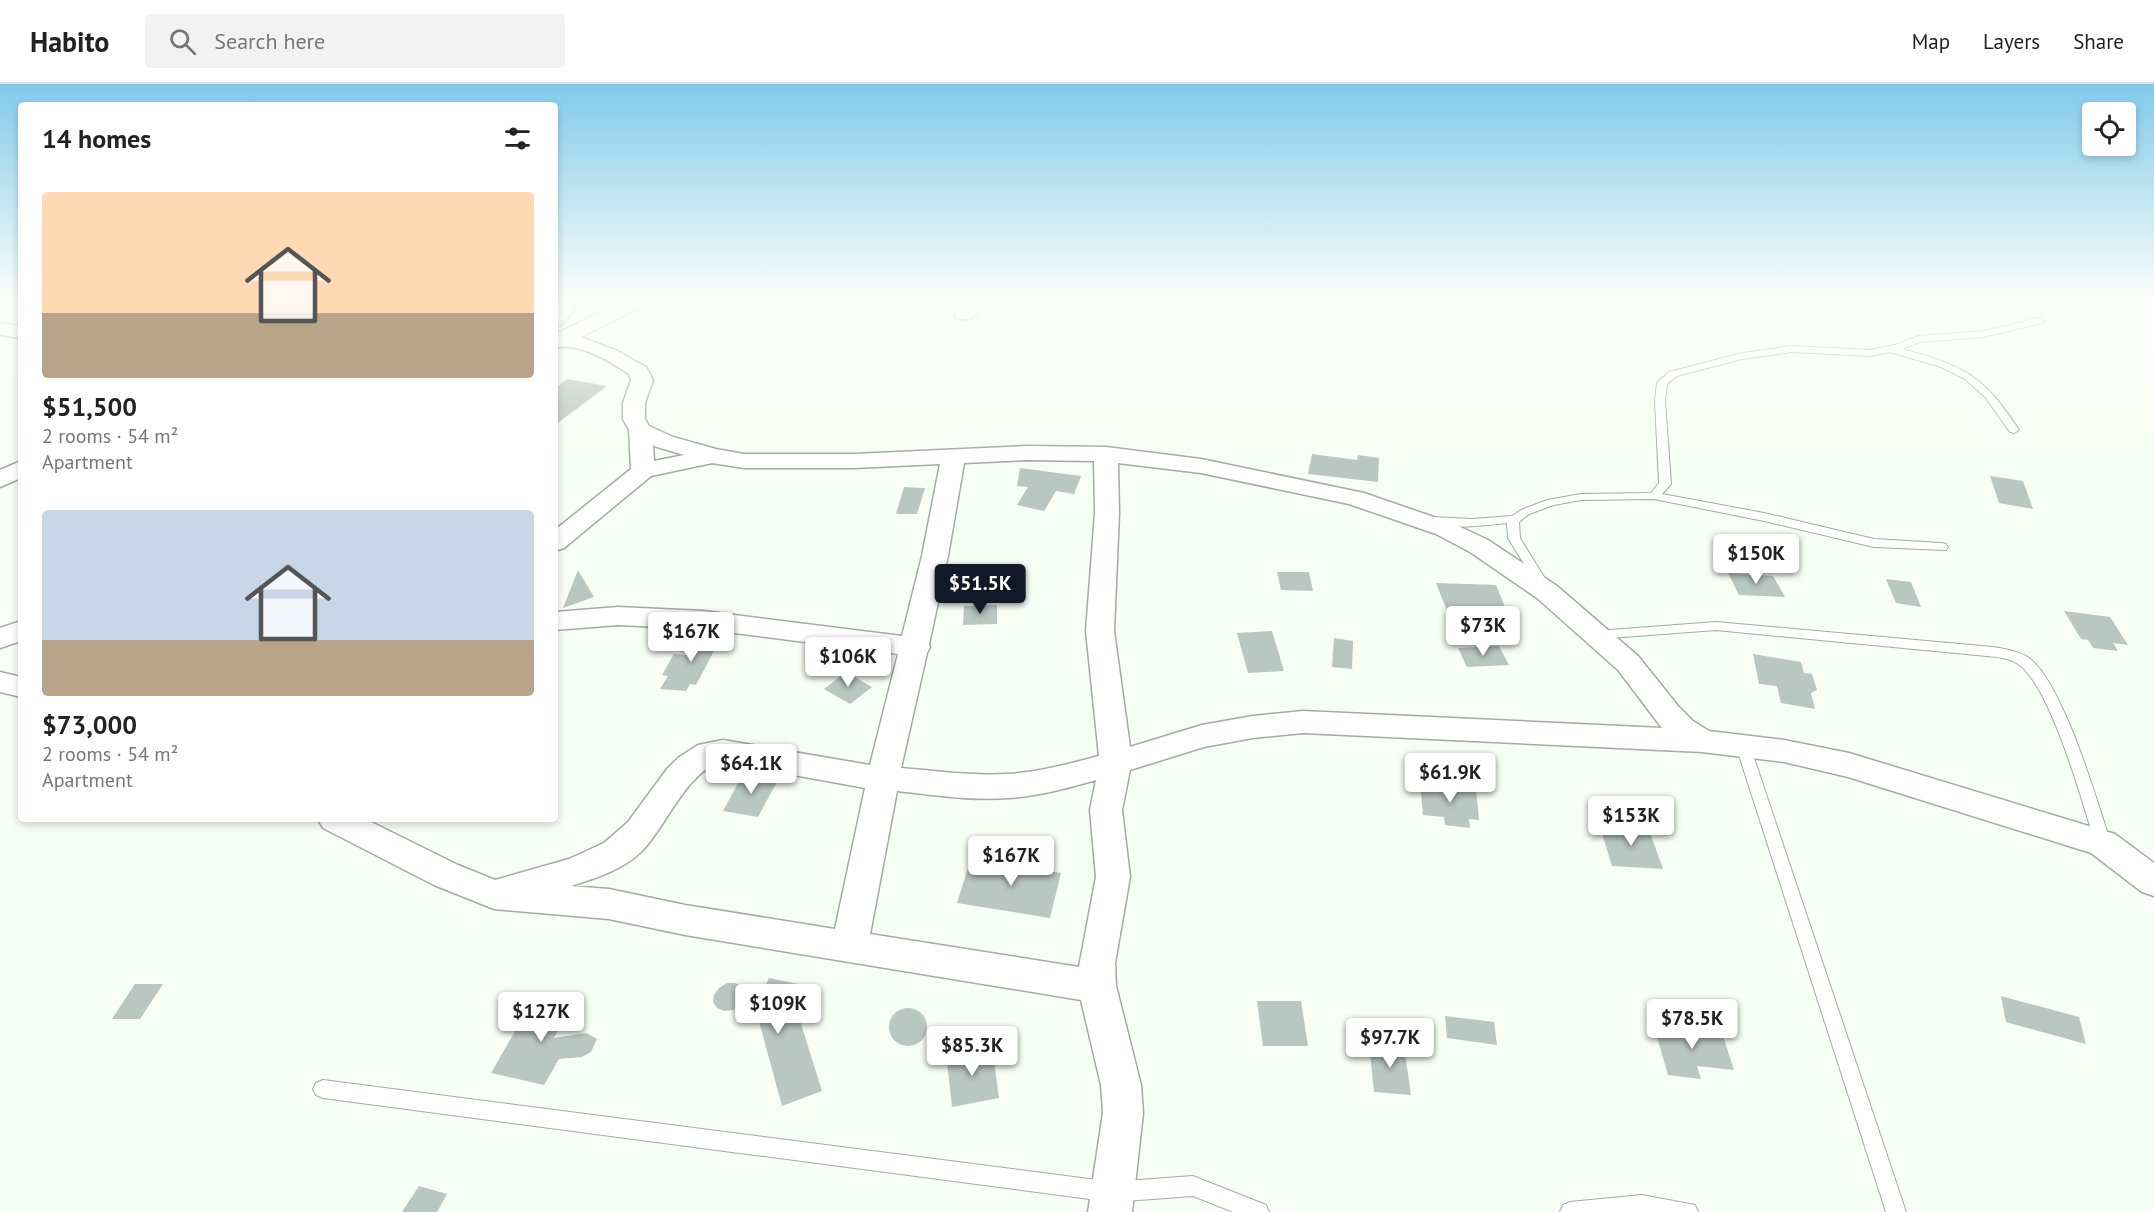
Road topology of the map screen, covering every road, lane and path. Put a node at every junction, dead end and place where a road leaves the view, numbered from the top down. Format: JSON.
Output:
{"nodes":[{"id":1,"x":599,"y":352,"type":"edge"},
{"id":2,"x":1768,"y":352,"type":"edge"},
{"id":3,"x":1841,"y":352,"type":"edge"},
{"id":4,"x":1877,"y":352,"type":"edge"},
{"id":5,"x":1901,"y":352,"type":"edge"},
{"id":6,"x":640,"y":429,"type":"junction"},
{"id":7,"x":2014,"y":430,"type":"dead end"},
{"id":8,"x":1106,"y":454,"type":"junction"},
{"id":9,"x":713,"y":456,"type":"junction"},
{"id":10,"x":952,"y":457,"type":"junction"},
{"id":11,"x":18,"y":470,"type":"edge"},
{"id":12,"x":643,"y":471,"type":"junction"},
{"id":13,"x":0,"y":480,"type":"edge"},
{"id":14,"x":1654,"y":496,"type":"junction"},
{"id":15,"x":1515,"y":519,"type":"junction"},
{"id":16,"x":1424,"y":521,"type":"junction"},
{"id":17,"x":558,"y":541,"type":"edge"},
{"id":18,"x":1942,"y":547,"type":"dead end"},
{"id":19,"x":1547,"y":592,"type":"junction"},
{"id":20,"x":558,"y":621,"type":"edge"},
{"id":21,"x":18,"y":631,"type":"edge"},
{"id":22,"x":1596,"y":635,"type":"junction"},
{"id":23,"x":0,"y":639,"type":"edge"},
{"id":24,"x":916,"y":647,"type":"junction"},
{"id":25,"x":0,"y":682,"type":"edge"},
{"id":26,"x":18,"y":686,"type":"edge"},
{"id":27,"x":1702,"y":741,"type":"junction"},
{"id":28,"x":1743,"y":746,"type":"junction"},
{"id":29,"x":1116,"y":763,"type":"junction"},
{"id":30,"x":883,"y":778,"type":"junction"},
{"id":31,"x":341,"y":822,"type":"edge"},
{"id":32,"x":2103,"y":843,"type":"junction"},
{"id":33,"x":2154,"y":882,"type":"edge"},
{"id":34,"x":494,"y":895,"type":"junction"},
{"id":35,"x":850,"y":946,"type":"junction"},
{"id":36,"x":1097,"y":986,"type":"junction"},
{"id":37,"x":324,"y":1089,"type":"dead end"},
{"id":38,"x":1111,"y":1202,"type":"edge"},
{"id":39,"x":1259,"y":1212,"type":"edge"},
{"id":40,"x":1569,"y":1212,"type":"edge"},
{"id":41,"x":1688,"y":1212,"type":"edge"},
{"id":42,"x":1896,"y":1212,"type":"edge"}],
"edges":[{"from":1,"to":6,"type":"street"},
{"from":2,"to":14,"type":"lane"},
{"from":3,"to":4,"type":"lane"},
{"from":5,"to":7,"type":"lane"},
{"from":6,"to":9,"type":"street"},
{"from":6,"to":12,"type":"street"},
{"from":8,"to":10,"type":"street"},
{"from":8,"to":16,"type":"street"},
{"from":8,"to":29,"type":"street"},
{"from":9,"to":10,"type":"street"},
{"from":9,"to":12,"type":"street"},
{"from":10,"to":24,"type":"street"},
{"from":11,"to":13,"type":"street"},
{"from":12,"to":17,"type":"street"},
{"from":14,"to":15,"type":"lane"},
{"from":14,"to":18,"type":"lane"},
{"from":15,"to":16,"type":"lane"},
{"from":15,"to":19,"type":"lane"},
{"from":16,"to":19,"type":"street"},
{"from":19,"to":22,"type":"street"},
{"from":20,"to":24,"type":"street"},
{"from":21,"to":23,"type":"street"},
{"from":22,"to":27,"type":"street"},
{"from":22,"to":32,"type":"lane"},
{"from":24,"to":30,"type":"street"},
{"from":25,"to":26,"type":"street"},
{"from":27,"to":28,"type":"street"},
{"from":27,"to":29,"type":"street"},
{"from":28,"to":32,"type":"street"},
{"from":28,"to":42,"type":"lane"},
{"from":29,"to":30,"type":"street"},
{"from":29,"to":36,"type":"street"},
{"from":30,"to":34,"type":"street"},
{"from":30,"to":35,"type":"street"},
{"from":31,"to":34,"type":"street"},
{"from":32,"to":33,"type":"street"},
{"from":34,"to":35,"type":"street"},
{"from":35,"to":36,"type":"street"},
{"from":36,"to":38,"type":"street"},
{"from":37,"to":38,"type":"lane"},
{"from":38,"to":39,"type":"lane"},
{"from":40,"to":41,"type":"lane"}]}
